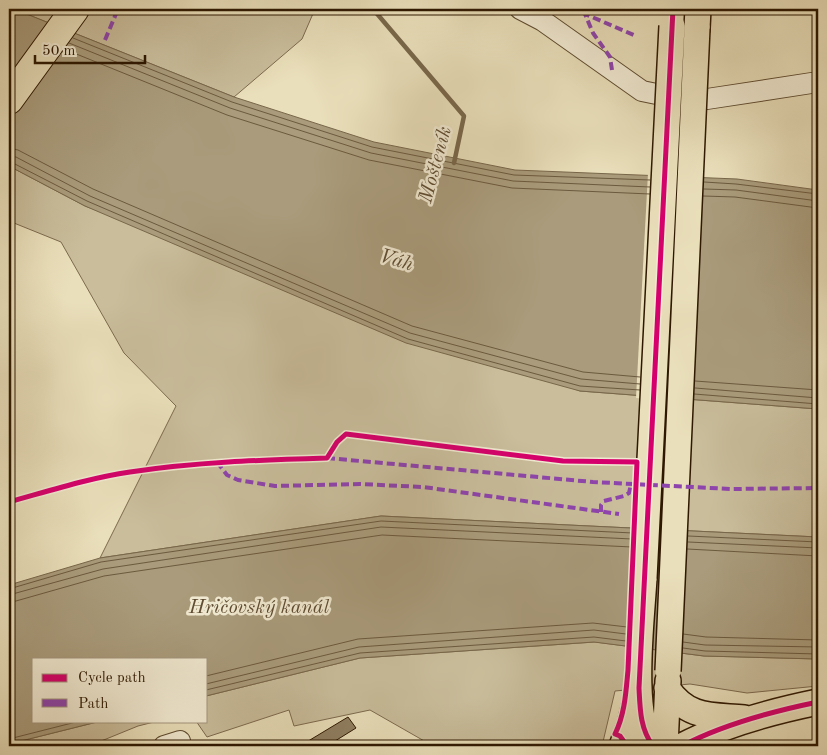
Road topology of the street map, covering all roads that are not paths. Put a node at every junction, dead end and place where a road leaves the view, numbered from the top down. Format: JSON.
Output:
{"nodes":[{"id":1,"x":75,"y":9,"type":"edge"},
{"id":2,"x":520,"y":9,"type":"edge"},
{"id":3,"x":672,"y":18,"type":"edge"},
{"id":4,"x":698,"y":18,"type":"edge"},
{"id":5,"x":818,"y":82,"type":"edge"},
{"id":6,"x":9,"y":100,"type":"edge"},
{"id":7,"x":639,"y":679,"type":"junction"},
{"id":8,"x":668,"y":680,"type":"junction"},
{"id":9,"x":818,"y":702,"type":"edge"},
{"id":10,"x":754,"y":719,"type":"junction"},
{"id":11,"x":622,"y":746,"type":"edge"},
{"id":12,"x":653,"y":746,"type":"edge"},
{"id":13,"x":665,"y":746,"type":"edge"},
{"id":14,"x":682,"y":746,"type":"edge"}],
"edges":[{"from":1,"to":6,"type":"highway"},
{"from":2,"to":5,"type":"lane"},
{"from":3,"to":7,"type":"main road","bridge":true},
{"from":4,"to":8,"type":"main road","bridge":true},
{"from":7,"to":11,"type":"main road"},
{"from":7,"to":12,"type":"main road"},
{"from":8,"to":10,"type":"main road"},
{"from":8,"to":13,"type":"main road"},
{"from":9,"to":10,"type":"main road"},
{"from":10,"to":14,"type":"main road"}]}
